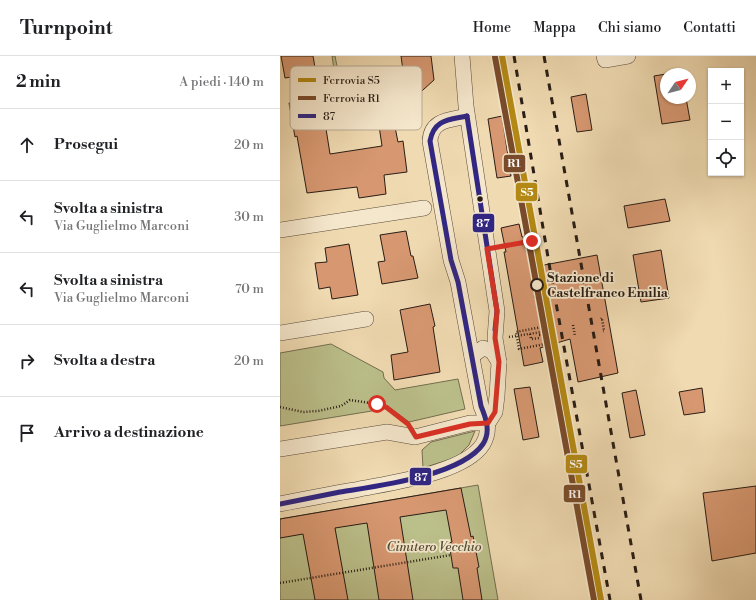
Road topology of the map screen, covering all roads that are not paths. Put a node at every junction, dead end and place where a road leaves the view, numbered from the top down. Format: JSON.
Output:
{"nodes":[{"id":1,"x":462,"y":56,"type":"edge"},
{"id":2,"x":604,"y":56,"type":"edge"},
{"id":3,"x":628,"y":56,"type":"edge"},
{"id":4,"x":467,"y":116,"type":"junction"},
{"id":5,"x":424,"y":208,"type":"dead end"},
{"id":6,"x":280,"y":230,"type":"edge"},
{"id":7,"x":366,"y":319,"type":"dead end"},
{"id":8,"x":280,"y":333,"type":"edge"},
{"id":9,"x":472,"y":356,"type":"junction"},
{"id":10,"x":499,"y":362,"type":"junction"},
{"id":11,"x":488,"y":423,"type":"junction"},
{"id":12,"x":280,"y":449,"type":"edge"},
{"id":13,"x":280,"y":504,"type":"edge"}],
"edges":[{"from":1,"to":4,"type":"street"},
{"from":2,"to":3,"type":"street"},
{"from":4,"to":9,"type":"street"},
{"from":4,"to":10,"type":"street"},
{"from":5,"to":6,"type":"street"},
{"from":7,"to":8,"type":"street"},
{"from":9,"to":10,"type":"street"},
{"from":9,"to":11,"type":"street"},
{"from":10,"to":11,"type":"street"},
{"from":11,"to":12,"type":"street"},
{"from":11,"to":13,"type":"street"}]}
